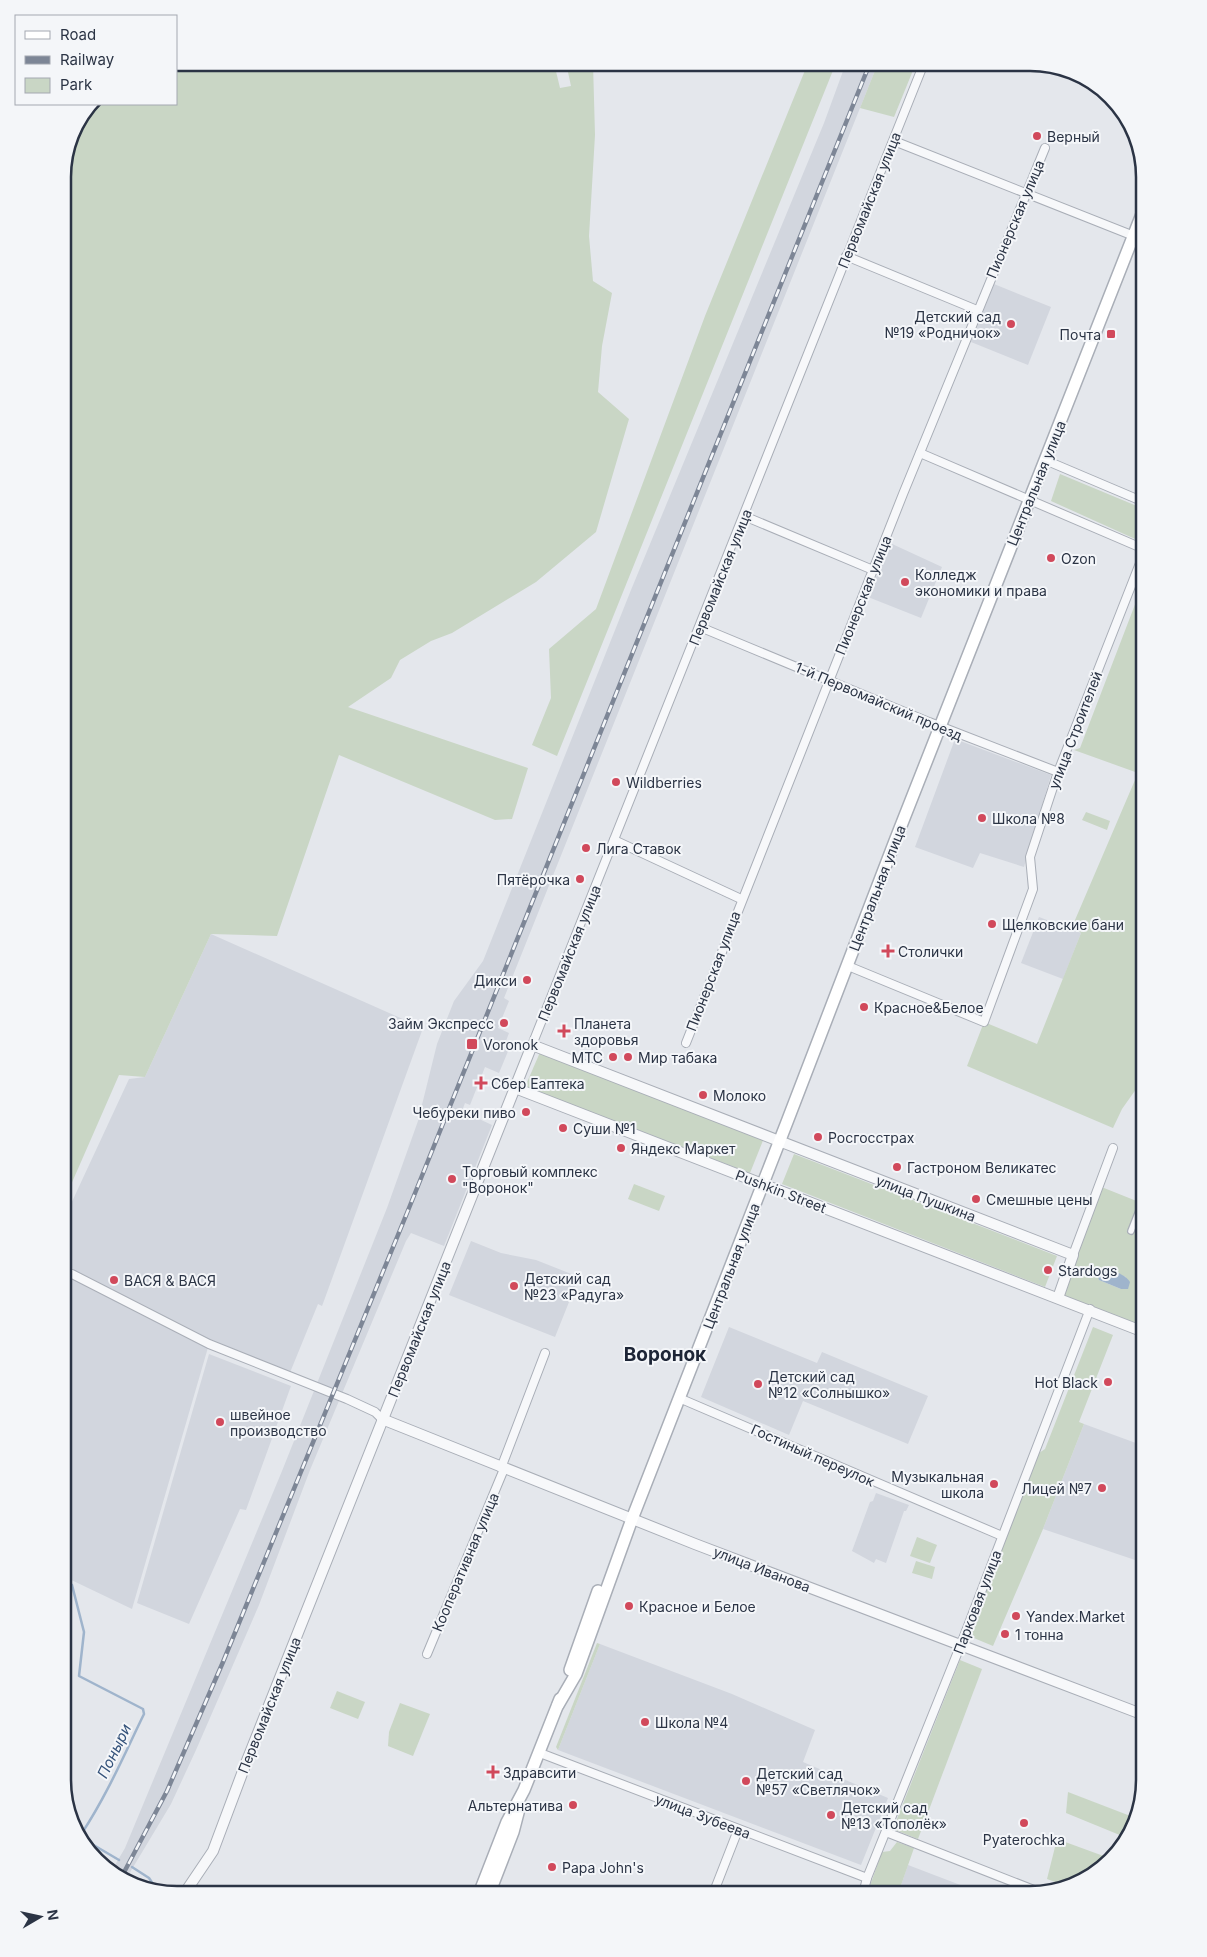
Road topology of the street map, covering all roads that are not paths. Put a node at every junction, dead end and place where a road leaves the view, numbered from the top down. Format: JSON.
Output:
{"nodes":[{"id":1,"x":921,"y":71,"type":"edge"},
{"id":2,"x":894,"y":141,"type":"junction"},
{"id":3,"x":1045,"y":148,"type":"dead end"},
{"id":4,"x":1026,"y":193,"type":"junction"},
{"id":5,"x":1136,"y":237,"type":"edge"},
{"id":6,"x":1136,"y":245,"type":"edge"},
{"id":7,"x":846,"y":256,"type":"junction"},
{"id":8,"x":977,"y":310,"type":"junction"},
{"id":9,"x":920,"y":454,"type":"junction"},
{"id":10,"x":1045,"y":460,"type":"junction"},
{"id":11,"x":1136,"y":499,"type":"edge"},
{"id":12,"x":1029,"y":500,"type":"junction"},
{"id":13,"x":744,"y":516,"type":"junction"},
{"id":14,"x":1136,"y":546,"type":"edge"},
{"id":15,"x":873,"y":570,"type":"junction"},
{"id":16,"x":1136,"y":573,"type":"edge"},
{"id":17,"x":700,"y":627,"type":"junction"},
{"id":18,"x":830,"y":679,"type":"junction"},
{"id":19,"x":940,"y":727,"type":"junction"},
{"id":20,"x":1058,"y":772,"type":"junction"},
{"id":21,"x":614,"y":840,"type":"junction"},
{"id":22,"x":741,"y":899,"type":"junction"},
{"id":23,"x":848,"y":966,"type":"junction"},
{"id":24,"x":686,"y":1043,"type":"dead end"},
{"id":25,"x":532,"y":1045,"type":"junction"},
{"id":26,"x":515,"y":1088,"type":"junction"},
{"id":27,"x":780,"y":1142,"type":"junction"},
{"id":28,"x":1113,"y":1148,"type":"dead end"},
{"id":29,"x":763,"y":1184,"type":"junction"},
{"id":30,"x":1136,"y":1218,"type":"edge"},
{"id":31,"x":1131,"y":1231,"type":"dead end"},
{"id":32,"x":1073,"y":1255,"type":"junction"},
{"id":33,"x":72,"y":1274,"type":"dead end"},
{"id":34,"x":1058,"y":1298,"type":"junction"},
{"id":35,"x":1090,"y":1309,"type":"junction"},
{"id":36,"x":1136,"y":1329,"type":"edge"},
{"id":37,"x":545,"y":1353,"type":"dead end"},
{"id":38,"x":679,"y":1398,"type":"junction"},
{"id":39,"x":382,"y":1419,"type":"junction"},
{"id":40,"x":502,"y":1468,"type":"junction"},
{"id":41,"x":632,"y":1518,"type":"junction"},
{"id":42,"x":1002,"y":1536,"type":"junction"},
{"id":43,"x":961,"y":1644,"type":"junction"},
{"id":44,"x":427,"y":1654,"type":"dead end"},
{"id":45,"x":1136,"y":1712,"type":"edge"},
{"id":46,"x":540,"y":1753,"type":"junction"},
{"id":47,"x":524,"y":1790,"type":"junction"},
{"id":48,"x":738,"y":1830,"type":"junction"},
{"id":49,"x":886,"y":1832,"type":"junction"},
{"id":50,"x":867,"y":1878,"type":"junction"},
{"id":51,"x":190,"y":1886,"type":"edge"},
{"id":52,"x":482,"y":1886,"type":"edge"},
{"id":53,"x":492,"y":1886,"type":"edge"},
{"id":54,"x":716,"y":1886,"type":"edge"},
{"id":55,"x":865,"y":1886,"type":"edge"},
{"id":56,"x":1025,"y":1886,"type":"edge"}],
"edges":[{"from":1,"to":2,"type":"street","name":"Первомайская улица"},
{"from":2,"to":4,"type":"street"},
{"from":2,"to":7,"type":"street","name":"Первомайская улица"},
{"from":3,"to":4,"type":"street","name":"Пионерская улица"},
{"from":4,"to":5,"type":"street"},
{"from":4,"to":8,"type":"street","name":"Пионерская улица"},
{"from":6,"to":10,"type":"main road","name":"Центральная улица"},
{"from":7,"to":8,"type":"street"},
{"from":7,"to":13,"type":"street","name":"Первомайская улица"},
{"from":8,"to":9,"type":"street","name":"Пионерская улица"},
{"from":9,"to":12,"type":"street"},
{"from":9,"to":15,"type":"street","name":"Пионерская улица"},
{"from":10,"to":11,"type":"street"},
{"from":10,"to":12,"type":"main road","name":"Центральная улица"},
{"from":12,"to":14,"type":"street"},
{"from":12,"to":19,"type":"main road","name":"Центральная улица"},
{"from":13,"to":15,"type":"street"},
{"from":13,"to":17,"type":"street","name":"Первомайская улица"},
{"from":15,"to":18,"type":"street","name":"Пионерская улица"},
{"from":16,"to":20,"type":"street","name":"улица Строителей"},
{"from":17,"to":18,"type":"street","name":"1-й Первомайский проезд"},
{"from":17,"to":21,"type":"street","name":"Первомайская улица"},
{"from":18,"to":19,"type":"street","name":"1-й Первомайский проезд"},
{"from":18,"to":22,"type":"street","name":"Пионерская улица"},
{"from":19,"to":20,"type":"street","name":"1-й Первомайский проезд"},
{"from":19,"to":23,"type":"main road","name":"Центральная улица"},
{"from":20,"to":23,"type":"street","name":"улица Строителей"},
{"from":21,"to":22,"type":"street"},
{"from":21,"to":25,"type":"street","name":"Первомайская улица"},
{"from":22,"to":24,"type":"street","name":"Пионерская улица"},
{"from":23,"to":27,"type":"main road","name":"Центральная улица"},
{"from":25,"to":26,"type":"street","name":"Первомайская улица"},
{"from":25,"to":27,"type":"street"},
{"from":26,"to":29,"type":"street","name":"Pushkin Street"},
{"from":26,"to":39,"type":"street","name":"Первомайская улица"},
{"from":27,"to":29,"type":"main road","name":"Центральная улица"},
{"from":27,"to":32,"type":"street","name":"улица Пушкина"},
{"from":28,"to":32,"type":"street"},
{"from":29,"to":34,"type":"street","name":"Pushkin Street"},
{"from":29,"to":38,"type":"main road","name":"Центральная улица"},
{"from":30,"to":31,"type":"street"},
{"from":32,"to":34,"type":"street"},
{"from":33,"to":39,"type":"street"},
{"from":34,"to":35,"type":"street"},
{"from":35,"to":36,"type":"street"},
{"from":35,"to":42,"type":"street","name":"Парковая улица"},
{"from":37,"to":40,"type":"street","name":"Кооперативная улица"},
{"from":38,"to":41,"type":"main road","name":"Центральная улица"},
{"from":38,"to":42,"type":"street","name":"Гостиный переулок"},
{"from":39,"to":40,"type":"street","name":"улица Иванова"},
{"from":39,"to":51,"type":"street","name":"Первомайская улица"},
{"from":40,"to":41,"type":"street","name":"улица Иванова"},
{"from":40,"to":44,"type":"street","name":"Кооперативная улица"},
{"from":41,"to":43,"type":"street","name":"улица Иванова"},
{"from":41,"to":46,"type":"main road","name":"Центральная улица"},
{"from":42,"to":43,"type":"street","name":"Парковая улица"},
{"from":43,"to":45,"type":"street","name":"улица Иванова"},
{"from":43,"to":49,"type":"street","name":"Парковая улица"},
{"from":46,"to":47,"type":"main road","name":"Центральная улица"},
{"from":46,"to":48,"type":"street","name":"улица Зубеева"},
{"from":47,"to":52,"type":"main road","name":"Центральная улица"},
{"from":47,"to":53,"type":"main road","name":"Центральная улица"},
{"from":48,"to":50,"type":"street","name":"улица Зубеева"},
{"from":48,"to":54,"type":"street"},
{"from":49,"to":50,"type":"street","name":"Парковая улица"},
{"from":49,"to":56,"type":"street"},
{"from":50,"to":55,"type":"street","name":"Парковая улица"}]}
